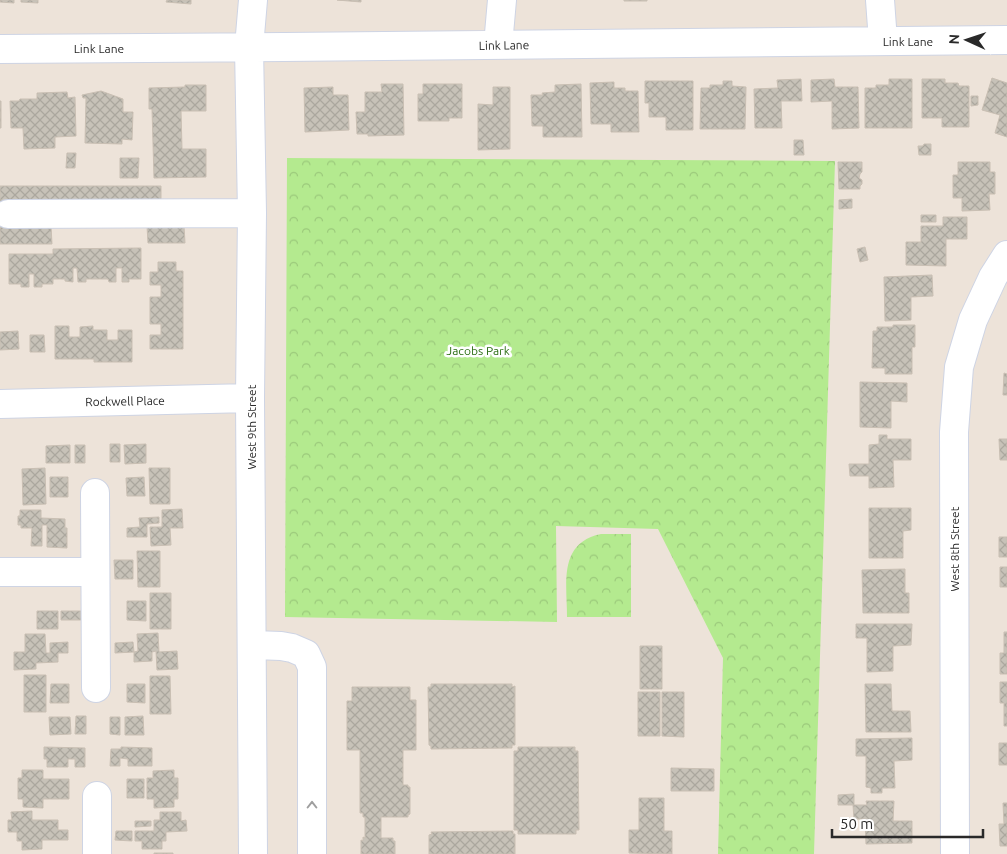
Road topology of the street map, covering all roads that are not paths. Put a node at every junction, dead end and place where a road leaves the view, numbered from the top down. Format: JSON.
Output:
{"nodes":[{"id":1,"x":253,"y":0,"type":"edge"},
{"id":2,"x":502,"y":0,"type":"edge"},
{"id":3,"x":880,"y":0,"type":"edge"},
{"id":4,"x":1007,"y":40,"type":"edge"},
{"id":5,"x":883,"y":41,"type":"junction"},
{"id":6,"x":498,"y":45,"type":"junction"},
{"id":7,"x":249,"y":47,"type":"junction"},
{"id":8,"x":0,"y":49,"type":"edge"},
{"id":9,"x":252,"y":213,"type":"junction"},
{"id":10,"x":8,"y":214,"type":"dead end"},
{"id":11,"x":1007,"y":255,"type":"edge"},
{"id":12,"x":250,"y":398,"type":"junction"},
{"id":13,"x":0,"y":404,"type":"edge"},
{"id":14,"x":96,"y":493,"type":"dead end"},
{"id":15,"x":0,"y":572,"type":"edge"},
{"id":16,"x":95,"y":572,"type":"junction"},
{"id":17,"x":252,"y":645,"type":"junction"},
{"id":18,"x":96,"y":688,"type":"dead end"},
{"id":19,"x":97,"y":796,"type":"dead end"},
{"id":20,"x":97,"y":854,"type":"edge"},
{"id":21,"x":253,"y":854,"type":"edge"},
{"id":22,"x":312,"y":854,"type":"edge"},
{"id":23,"x":955,"y":854,"type":"edge"}],
"edges":[{"from":1,"to":7,"type":"street","name":"West 9th Street"},
{"from":2,"to":6,"type":"street"},
{"from":3,"to":5,"type":"street"},
{"from":4,"to":5,"type":"street","name":"Link Lane"},
{"from":5,"to":6,"type":"street","name":"Link Lane"},
{"from":6,"to":7,"type":"street","name":"Link Lane"},
{"from":7,"to":8,"type":"street","name":"Link Lane"},
{"from":7,"to":9,"type":"street","name":"West 9th Street"},
{"from":9,"to":10,"type":"street"},
{"from":9,"to":12,"type":"street","name":"West 9th Street"},
{"from":11,"to":23,"type":"street","name":"West 8th Street"},
{"from":12,"to":13,"type":"street","name":"Rockwell Place"},
{"from":12,"to":17,"type":"street","name":"West 9th Street"},
{"from":14,"to":16,"type":"street"},
{"from":15,"to":16,"type":"street"},
{"from":16,"to":18,"type":"street"},
{"from":17,"to":21,"type":"street","name":"West 9th Street"},
{"from":22,"to":17,"type":"street","one_way":true},
{"from":19,"to":20,"type":"street"}]}
